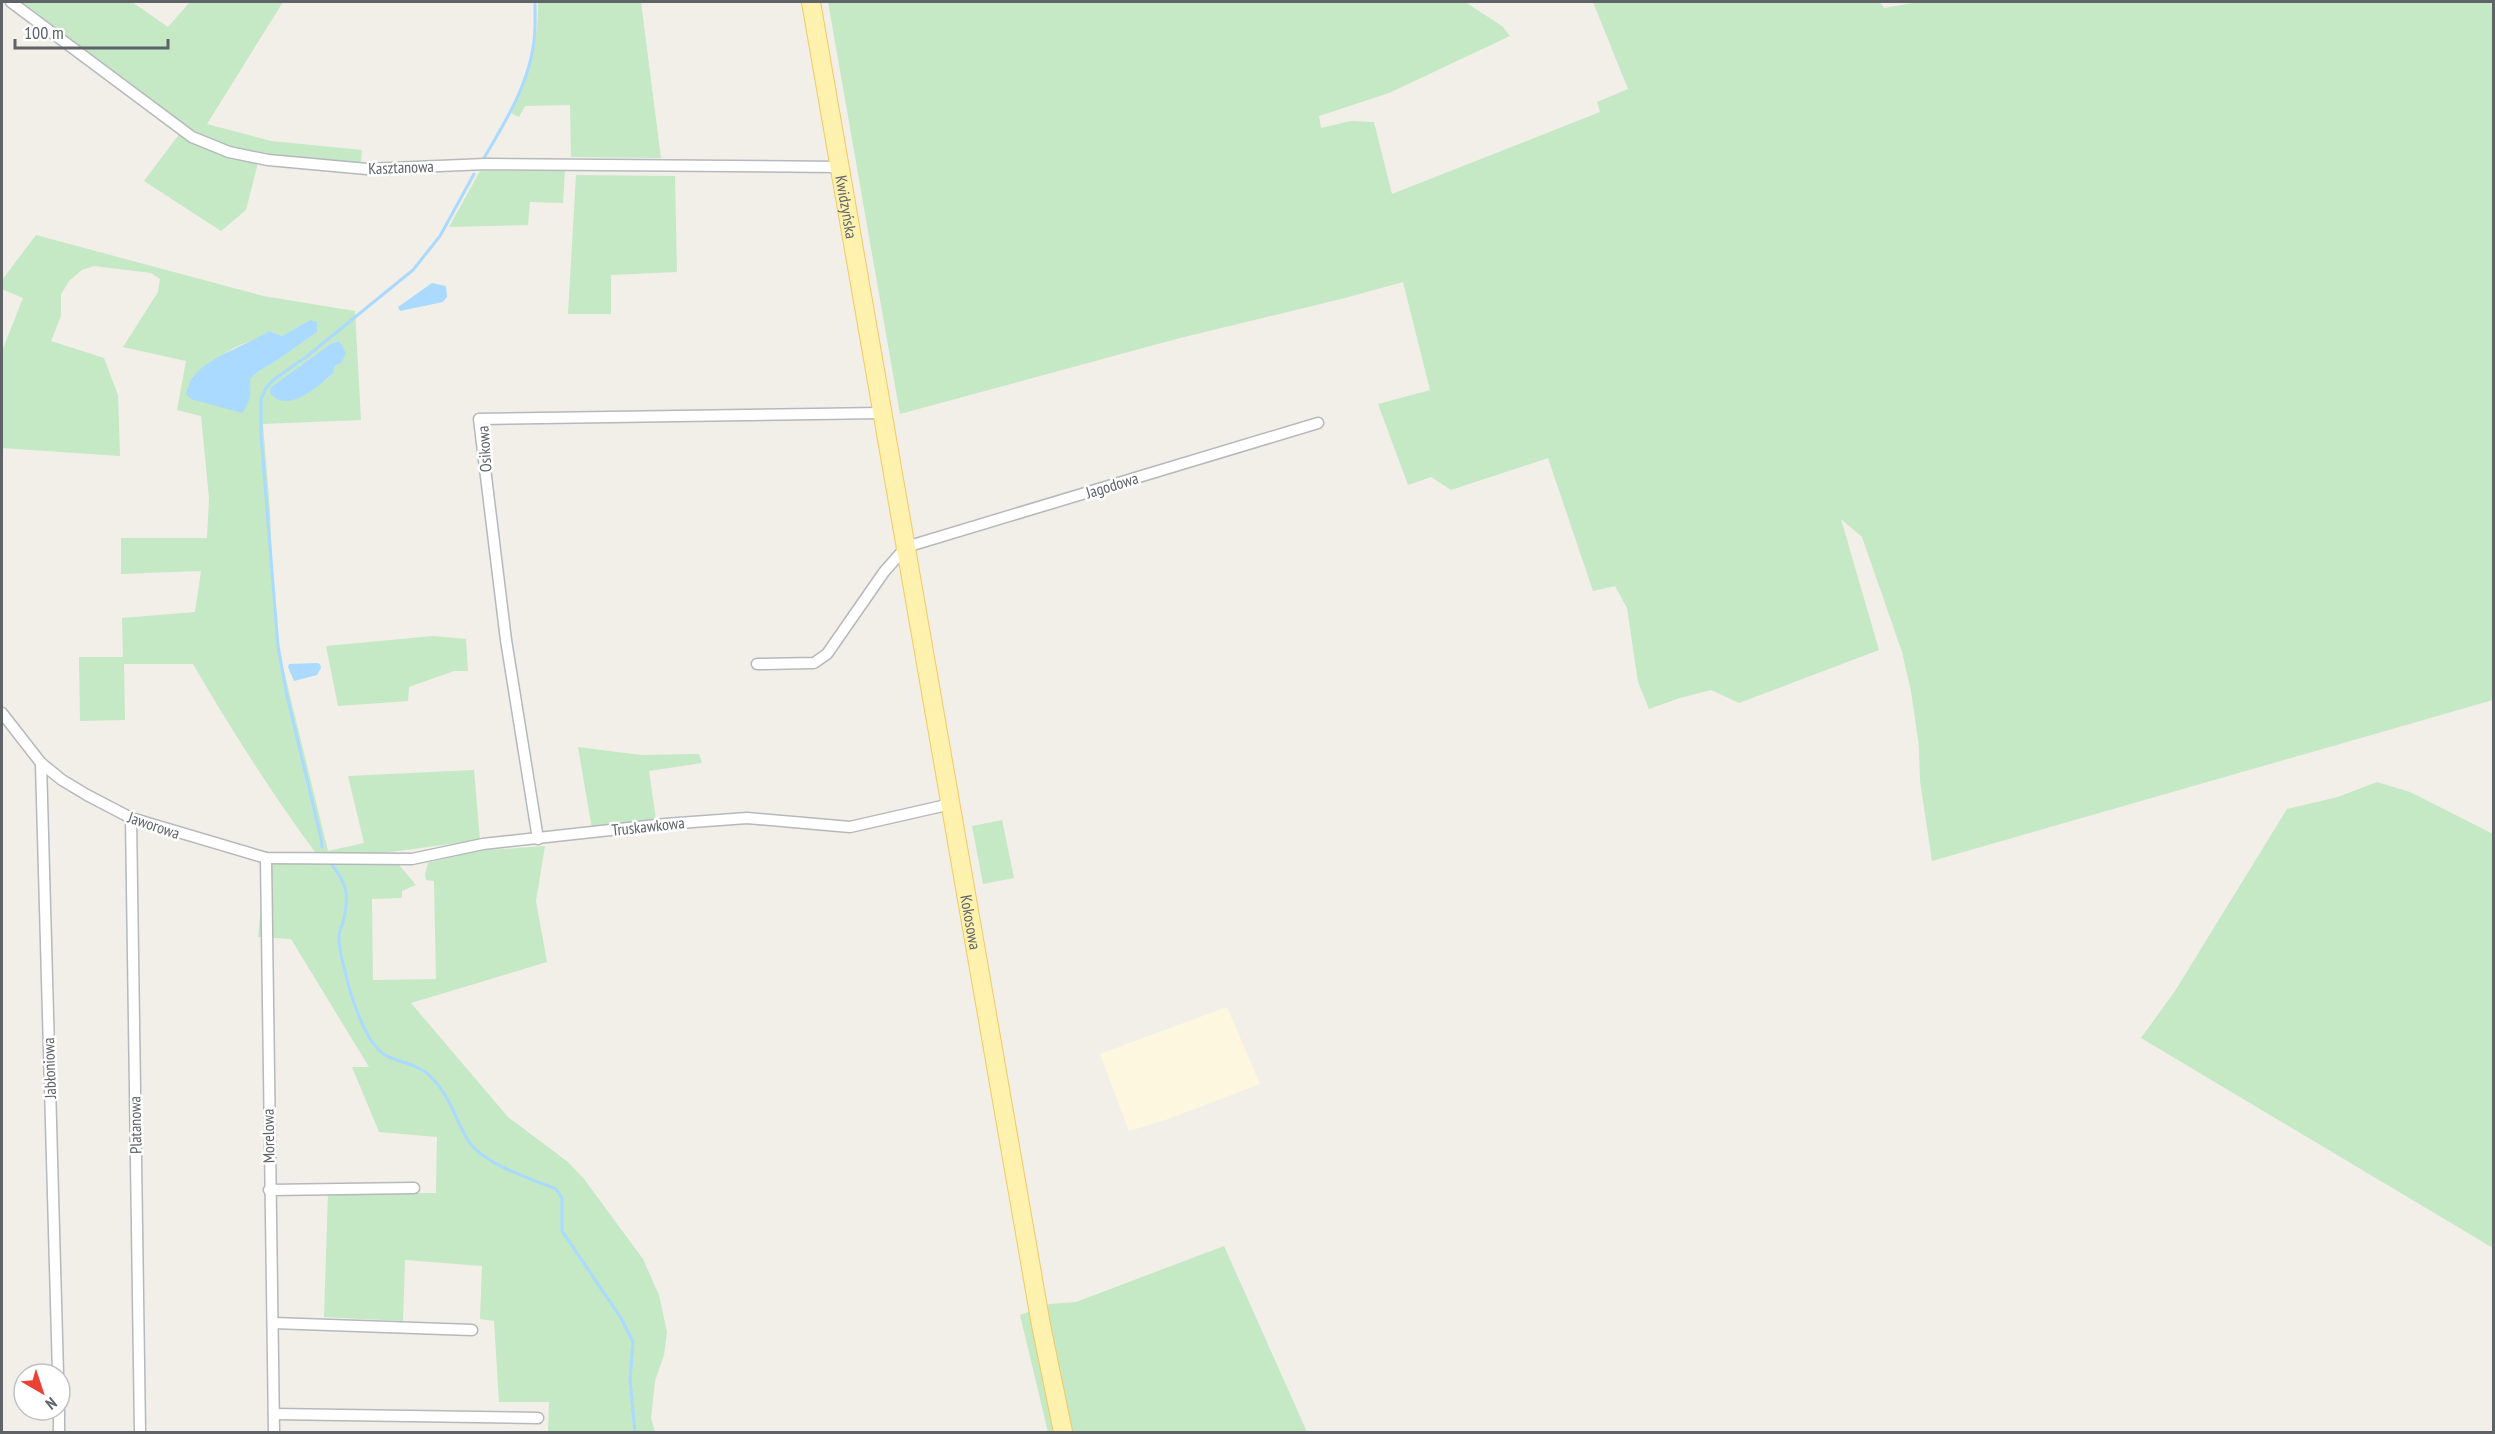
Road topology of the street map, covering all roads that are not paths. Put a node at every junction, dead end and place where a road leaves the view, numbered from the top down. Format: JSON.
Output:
{"nodes":[{"id":1,"x":11,"y":2,"type":"edge"},
{"id":2,"x":811,"y":2,"type":"edge"},
{"id":3,"x":840,"y":166,"type":"junction"},
{"id":4,"x":882,"y":413,"type":"junction"},
{"id":5,"x":1318,"y":423,"type":"dead end"},
{"id":6,"x":906,"y":546,"type":"junction"},
{"id":7,"x":757,"y":664,"type":"dead end"},
{"id":8,"x":2,"y":713,"type":"edge"},
{"id":9,"x":41,"y":763,"type":"junction"},
{"id":10,"x":951,"y":804,"type":"junction"},
{"id":11,"x":131,"y":818,"type":"junction"},
{"id":12,"x":538,"y":839,"type":"junction"},
{"id":13,"x":344,"y":857,"type":"joint"},
{"id":14,"x":266,"y":858,"type":"junction"},
{"id":15,"x":414,"y":1188,"type":"dead end"},
{"id":16,"x":269,"y":1191,"type":"junction"},
{"id":17,"x":273,"y":1323,"type":"junction"},
{"id":18,"x":471,"y":1330,"type":"dead end"},
{"id":19,"x":58,"y":1362,"type":"edge"},
{"id":20,"x":274,"y":1414,"type":"junction"},
{"id":21,"x":538,"y":1418,"type":"dead end"},
{"id":22,"x":140,"y":1432,"type":"edge"},
{"id":23,"x":274,"y":1432,"type":"edge"},
{"id":24,"x":1063,"y":1432,"type":"edge"}],
"edges":[{"from":1,"to":3,"type":"street","name":"Kasztanowa"},
{"from":2,"to":3,"type":"main road","name":"Kwidzyńska"},
{"from":3,"to":4,"type":"main road","name":"Kwidzyńska"},
{"from":4,"to":6,"type":"main road","name":"Kokosowa"},
{"from":4,"to":12,"type":"street","name":"Osikowa"},
{"from":5,"to":6,"type":"street","name":"Jagodowa"},
{"from":6,"to":7,"type":"street"},
{"from":6,"to":10,"type":"main road","name":"Kokosowa"},
{"from":8,"to":9,"type":"street","name":"Jaworowa"},
{"from":9,"to":11,"type":"street","name":"Jaworowa"},
{"from":9,"to":19,"type":"street","name":"Jabłoniowa"},
{"from":10,"to":12,"type":"street","name":"Truskawkowa"},
{"from":10,"to":24,"type":"main road","name":"Kokosowa"},
{"from":11,"to":14,"type":"street","name":"Jaworowa"},
{"from":11,"to":22,"type":"street","name":"Platanowa"},
{"from":12,"to":13,"type":"street","name":"Truskawkowa"},
{"from":13,"to":14,"type":"street","name":"Jaworowa"},
{"from":14,"to":16,"type":"street","name":"Morelowa"},
{"from":15,"to":16,"type":"street"},
{"from":16,"to":17,"type":"street","name":"Morelowa"},
{"from":17,"to":18,"type":"street"},
{"from":17,"to":20,"type":"street","name":"Morelowa"},
{"from":20,"to":21,"type":"street"},
{"from":20,"to":23,"type":"street","name":"Morelowa"}]}
